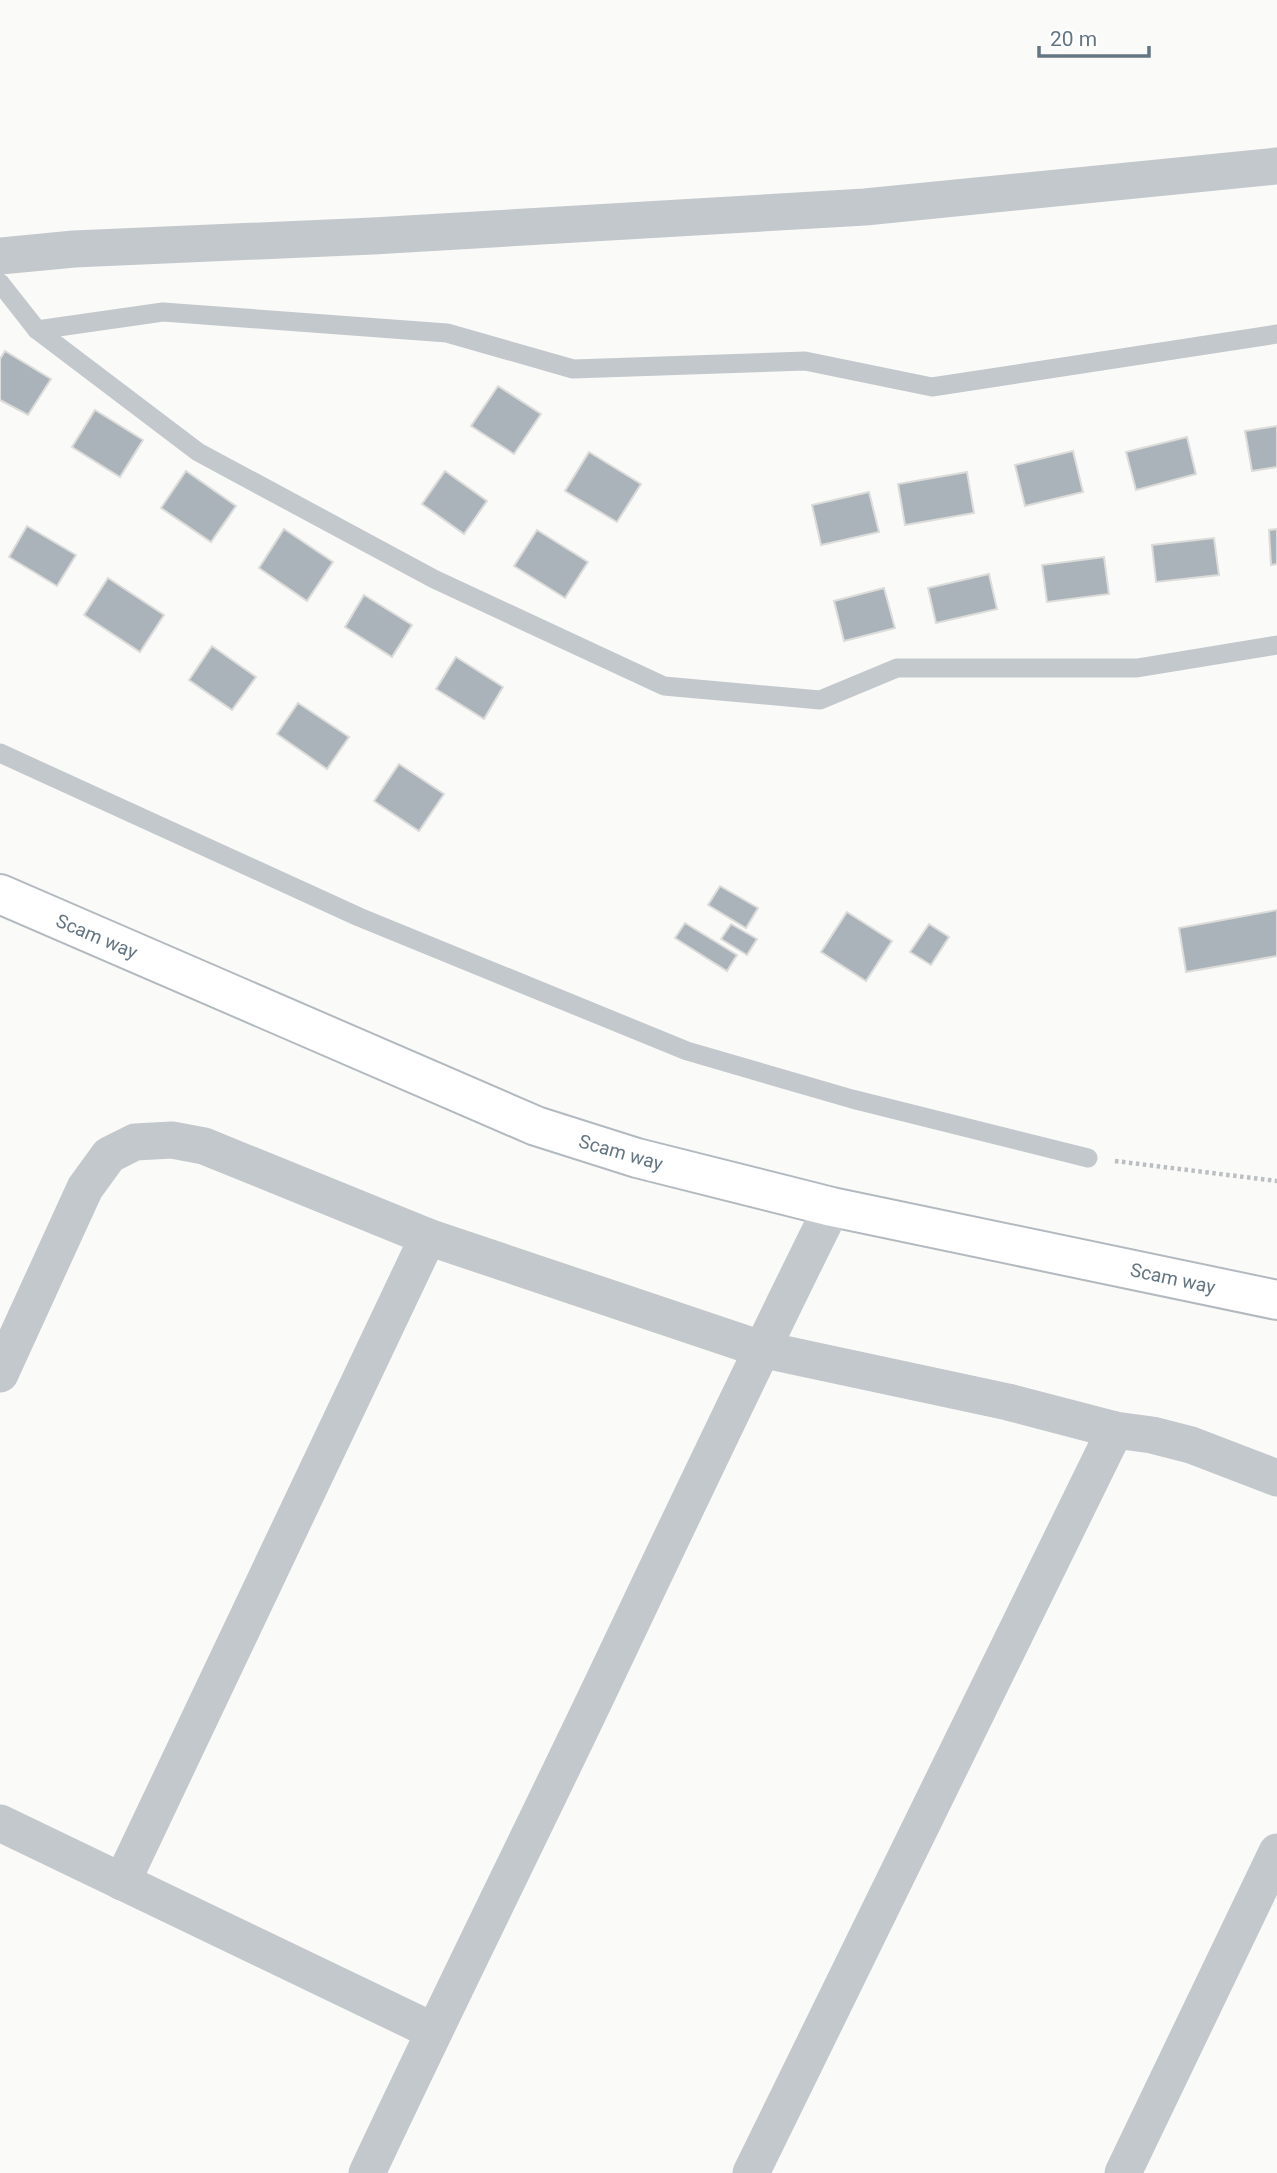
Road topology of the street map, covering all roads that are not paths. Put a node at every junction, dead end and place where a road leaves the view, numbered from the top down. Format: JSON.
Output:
{"nodes":[{"id":1,"x":1277,"y":166,"type":"edge"},
{"id":2,"x":0,"y":256,"type":"edge"},
{"id":3,"x":0,"y":283,"type":"edge"},
{"id":4,"x":37,"y":330,"type":"junction"},
{"id":5,"x":1277,"y":334,"type":"edge"},
{"id":6,"x":1277,"y":645,"type":"edge"},
{"id":7,"x":0,"y":753,"type":"edge"},
{"id":8,"x":0,"y":894,"type":"edge"},
{"id":9,"x":1088,"y":1157,"type":"road end"},
{"id":10,"x":832,"y":1206,"type":"junction"},
{"id":11,"x":428,"y":1237,"type":"junction"},
{"id":12,"x":1277,"y":1300,"type":"edge"},
{"id":13,"x":761,"y":1349,"type":"junction"},
{"id":14,"x":0,"y":1374,"type":"edge"},
{"id":15,"x":1115,"y":1430,"type":"junction"},
{"id":16,"x":1277,"y":1478,"type":"edge"},
{"id":17,"x":0,"y":1823,"type":"edge"},
{"id":18,"x":1277,"y":1852,"type":"edge"},
{"id":19,"x":121,"y":1882,"type":"junction"},
{"id":20,"x":433,"y":2031,"type":"junction"},
{"id":21,"x":367,"y":2173,"type":"edge"},
{"id":22,"x":751,"y":2173,"type":"edge"},
{"id":23,"x":1123,"y":2173,"type":"edge"}],
"edges":[{"from":1,"to":2,"type":"street"},
{"from":3,"to":4,"type":"lane"},
{"from":4,"to":5,"type":"lane"},
{"from":4,"to":6,"type":"lane"},
{"from":7,"to":9,"type":"lane"},
{"from":8,"to":10,"type":"street","name":"Scam way"},
{"from":10,"to":12,"type":"street","name":"Scam way"},
{"from":10,"to":13,"type":"street"},
{"from":11,"to":13,"type":"street"},
{"from":11,"to":14,"type":"street"},
{"from":11,"to":19,"type":"street"},
{"from":13,"to":15,"type":"street"},
{"from":13,"to":20,"type":"street"},
{"from":15,"to":16,"type":"street"},
{"from":15,"to":22,"type":"street"},
{"from":17,"to":19,"type":"street"},
{"from":18,"to":23,"type":"street"},
{"from":19,"to":20,"type":"street"},
{"from":20,"to":21,"type":"street"}]}
